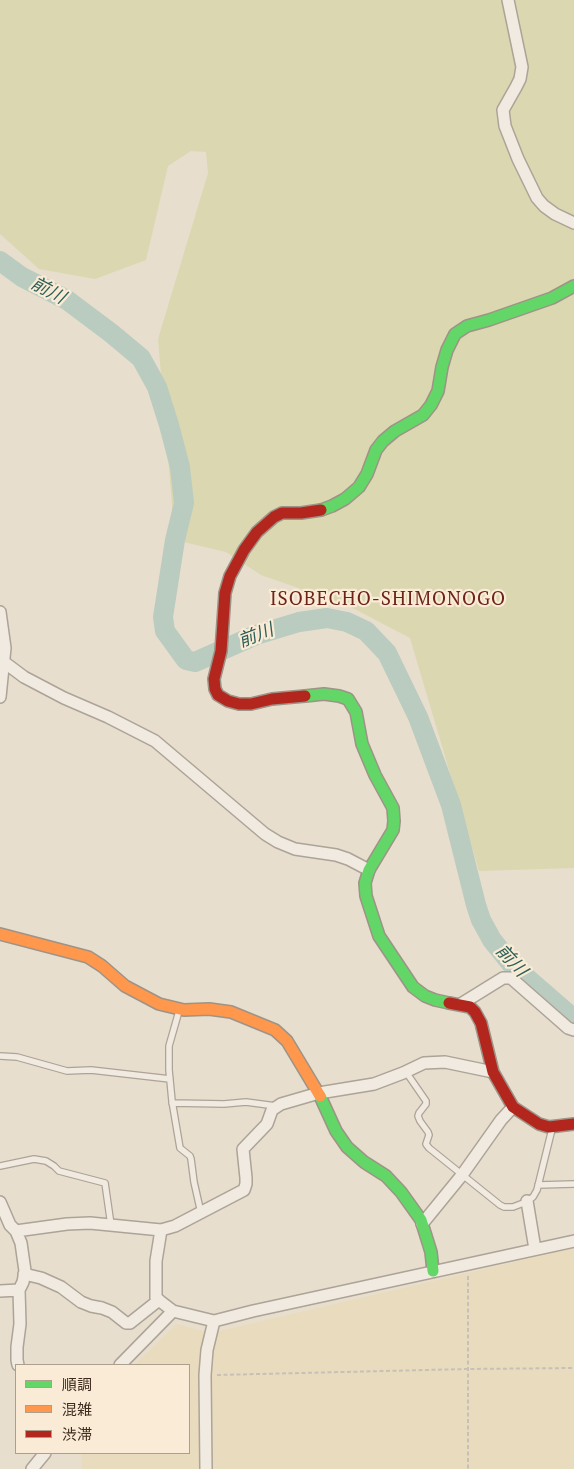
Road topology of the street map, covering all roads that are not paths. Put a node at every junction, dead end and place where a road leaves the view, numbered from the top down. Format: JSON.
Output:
{"nodes":[{"id":1,"x":508,"y":0,"type":"edge"},
{"id":2,"x":574,"y":223,"type":"edge"},
{"id":3,"x":574,"y":286,"type":"edge"},
{"id":4,"x":0,"y":612,"type":"edge"},
{"id":5,"x":2,"y":662,"type":"edge"},
{"id":6,"x":0,"y":697,"type":"edge"},
{"id":7,"x":369,"y":870,"type":"junction"},
{"id":8,"x":0,"y":934,"type":"edge"},
{"id":9,"x":461,"y":1004,"type":"junction"},
{"id":10,"x":180,"y":1009,"type":"junction"},
{"id":11,"x":574,"y":1030,"type":"edge"},
{"id":12,"x":0,"y":1056,"type":"edge"},
{"id":13,"x":406,"y":1072,"type":"junction"},
{"id":14,"x":493,"y":1072,"type":"junction"},
{"id":15,"x":170,"y":1079,"type":"junction"},
{"id":16,"x":319,"y":1093,"type":"junction"},
{"id":17,"x":172,"y":1103,"type":"junction"},
{"id":18,"x":278,"y":1106,"type":"junction"},
{"id":19,"x":513,"y":1107,"type":"junction"},
{"id":20,"x":574,"y":1124,"type":"edge"},
{"id":21,"x":553,"y":1126,"type":"junction"},
{"id":22,"x":0,"y":1166,"type":"edge"},
{"id":23,"x":462,"y":1175,"type":"junction"},
{"id":24,"x":574,"y":1184,"type":"edge"},
{"id":25,"x":538,"y":1185,"type":"junction"},
{"id":26,"x":527,"y":1201,"type":"junction"},
{"id":27,"x":0,"y":1202,"type":"edge"},
{"id":28,"x":201,"y":1213,"type":"junction"},
{"id":29,"x":422,"y":1224,"type":"junction"},
{"id":30,"x":111,"y":1225,"type":"junction"},
{"id":31,"x":161,"y":1230,"type":"junction"},
{"id":32,"x":16,"y":1231,"type":"junction"},
{"id":33,"x":574,"y":1241,"type":"edge"},
{"id":34,"x":535,"y":1249,"type":"junction"},
{"id":35,"x":433,"y":1271,"type":"junction"},
{"id":36,"x":24,"y":1274,"type":"junction"},
{"id":37,"x":19,"y":1290,"type":"junction"},
{"id":38,"x":0,"y":1291,"type":"edge"},
{"id":39,"x":159,"y":1300,"type":"junction"},
{"id":40,"x":173,"y":1311,"type":"junction"},
{"id":41,"x":214,"y":1321,"type":"junction"},
{"id":42,"x":18,"y":1364,"type":"edge"},
{"id":43,"x":121,"y":1364,"type":"edge"},
{"id":44,"x":44,"y":1454,"type":"edge"},
{"id":45,"x":32,"y":1469,"type":"edge"},
{"id":46,"x":206,"y":1469,"type":"edge"}],
"edges":[{"from":1,"to":2,"type":"street"},
{"from":3,"to":7,"type":"street"},
{"from":4,"to":5,"type":"street"},
{"from":5,"to":6,"type":"street"},
{"from":5,"to":7,"type":"street"},
{"from":7,"to":9,"type":"street"},
{"from":8,"to":10,"type":"street"},
{"from":9,"to":11,"type":"street"},
{"from":9,"to":14,"type":"street"},
{"from":10,"to":15,"type":"lane"},
{"from":10,"to":16,"type":"street"},
{"from":12,"to":15,"type":"lane"},
{"from":13,"to":14,"type":"street"},
{"from":13,"to":16,"type":"street"},
{"from":13,"to":23,"type":"lane"},
{"from":14,"to":19,"type":"street"},
{"from":15,"to":17,"type":"lane"},
{"from":16,"to":18,"type":"street"},
{"from":16,"to":29,"type":"street"},
{"from":17,"to":18,"type":"lane"},
{"from":17,"to":28,"type":"lane"},
{"from":18,"to":28,"type":"street"},
{"from":19,"to":21,"type":"street"},
{"from":19,"to":23,"type":"street"},
{"from":20,"to":21,"type":"street"},
{"from":21,"to":25,"type":"lane"},
{"from":22,"to":30,"type":"lane"},
{"from":23,"to":26,"type":"lane"},
{"from":23,"to":29,"type":"street"},
{"from":24,"to":25,"type":"lane"},
{"from":25,"to":26,"type":"lane"},
{"from":26,"to":34,"type":"street"},
{"from":27,"to":32,"type":"street"},
{"from":28,"to":31,"type":"street"},
{"from":29,"to":35,"type":"street"},
{"from":30,"to":31,"type":"street"},
{"from":30,"to":32,"type":"street"},
{"from":31,"to":39,"type":"street"},
{"from":32,"to":36,"type":"street"},
{"from":33,"to":34,"type":"street"},
{"from":34,"to":35,"type":"street"},
{"from":35,"to":41,"type":"street"},
{"from":36,"to":37,"type":"street"},
{"from":36,"to":39,"type":"street"},
{"from":37,"to":38,"type":"street"},
{"from":37,"to":42,"type":"street"},
{"from":39,"to":40,"type":"street"},
{"from":40,"to":41,"type":"street"},
{"from":40,"to":43,"type":"street"},
{"from":41,"to":46,"type":"street"},
{"from":44,"to":45,"type":"street"}]}
